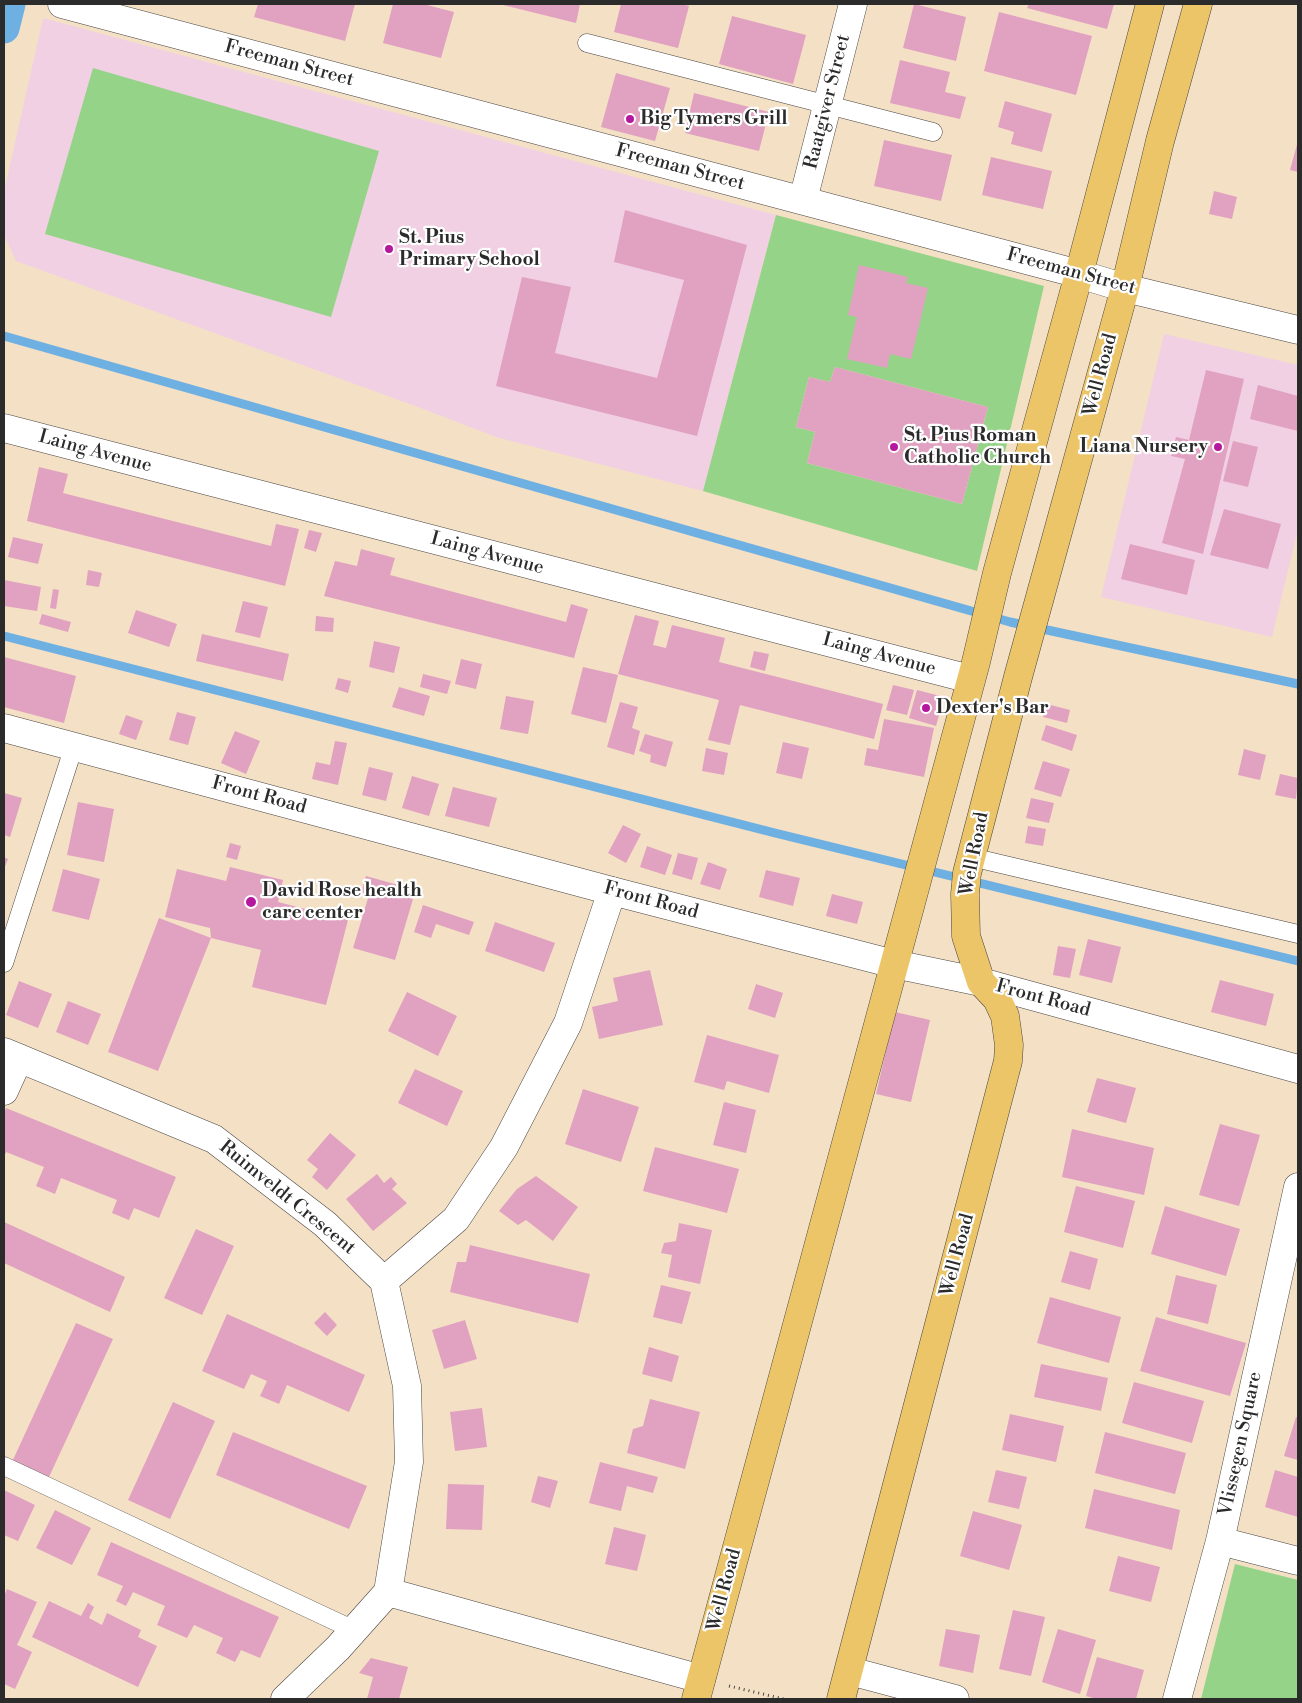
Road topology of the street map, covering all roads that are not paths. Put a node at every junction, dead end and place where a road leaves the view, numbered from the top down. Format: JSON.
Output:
{"nodes":[{"id":1,"x":853,"y":4,"type":"edge"},
{"id":2,"x":1150,"y":4,"type":"edge"},
{"id":3,"x":1198,"y":4,"type":"edge"},
{"id":4,"x":75,"y":5,"type":"edge"},
{"id":5,"x":587,"y":43,"type":"dead end"},
{"id":6,"x":827,"y":105,"type":"junction"},
{"id":7,"x":932,"y":132,"type":"dead end"},
{"id":8,"x":803,"y":200,"type":"junction"},
{"id":9,"x":1079,"y":274,"type":"junction"},
{"id":10,"x":1125,"y":288,"type":"junction"},
{"id":11,"x":1298,"y":330,"type":"edge"},
{"id":12,"x":4,"y":428,"type":"edge"},
{"id":13,"x":973,"y":670,"type":"junction"},
{"id":14,"x":4,"y":728,"type":"edge"},
{"id":15,"x":74,"y":746,"type":"junction"},
{"id":16,"x":971,"y":857,"type":"junction"},
{"id":17,"x":612,"y":891,"type":"junction"},
{"id":18,"x":1298,"y":934,"type":"edge"},
{"id":19,"x":4,"y":963,"type":"edge"},
{"id":20,"x":894,"y":964,"type":"junction"},
{"id":21,"x":981,"y":982,"type":"junction"},
{"id":22,"x":11,"y":1055,"type":"edge"},
{"id":23,"x":1298,"y":1069,"type":"edge"},
{"id":24,"x":4,"y":1091,"type":"edge"},
{"id":25,"x":1298,"y":1187,"type":"edge"},
{"id":26,"x":384,"y":1281,"type":"junction"},
{"id":27,"x":4,"y":1466,"type":"edge"},
{"id":28,"x":1220,"y":1541,"type":"junction"},
{"id":29,"x":1298,"y":1561,"type":"edge"},
{"id":30,"x":388,"y":1592,"type":"junction"},
{"id":31,"x":354,"y":1630,"type":"junction"},
{"id":32,"x":850,"y":1671,"type":"junction"},
{"id":33,"x":699,"y":1689,"type":"edge"},
{"id":34,"x":285,"y":1699,"type":"edge"},
{"id":35,"x":841,"y":1699,"type":"edge"},
{"id":36,"x":955,"y":1699,"type":"edge"},
{"id":37,"x":1177,"y":1699,"type":"edge"}],
"edges":[{"from":1,"to":6,"type":"street","name":"Raatgiver Street"},
{"from":2,"to":9,"type":"main road","name":"Well Road"},
{"from":3,"to":10,"type":"main road","name":"Well Road"},
{"from":4,"to":8,"type":"street","name":"Freeman Street"},
{"from":5,"to":6,"type":"lane"},
{"from":6,"to":7,"type":"lane"},
{"from":6,"to":8,"type":"street","name":"Raatgiver Street"},
{"from":8,"to":9,"type":"street","name":"Freeman Street"},
{"from":9,"to":10,"type":"street","name":"Freeman Street"},
{"from":9,"to":13,"type":"main road","name":"Well Road"},
{"from":10,"to":11,"type":"street","name":"Freeman Street"},
{"from":10,"to":16,"type":"main road","name":"Well Road"},
{"from":12,"to":13,"type":"street","name":"Laing Avenue"},
{"from":13,"to":20,"type":"main road","name":"Well Road"},
{"from":14,"to":15,"type":"street","name":"Front Road"},
{"from":15,"to":17,"type":"street","name":"Front Road"},
{"from":15,"to":19,"type":"lane"},
{"from":16,"to":18,"type":"lane"},
{"from":16,"to":21,"type":"main road","name":"Well Road"},
{"from":17,"to":20,"type":"street","name":"Front Road"},
{"from":17,"to":26,"type":"street"},
{"from":20,"to":21,"type":"street","name":"Front Road"},
{"from":20,"to":33,"type":"main road","name":"Well Road"},
{"from":21,"to":23,"type":"street","name":"Front Road"},
{"from":21,"to":32,"type":"main road","name":"Well Road"},
{"from":22,"to":24,"type":"street"},
{"from":22,"to":26,"type":"street","name":"Ruimveldt Crescent"},
{"from":25,"to":28,"type":"street","name":"Vlissegen Square"},
{"from":26,"to":30,"type":"street"},
{"from":27,"to":31,"type":"lane"},
{"from":28,"to":29,"type":"street"},
{"from":28,"to":37,"type":"street","name":"Vlissegen Square"},
{"from":30,"to":31,"type":"street"},
{"from":30,"to":33,"type":"street"},
{"from":31,"to":34,"type":"street"},
{"from":32,"to":35,"type":"main road","name":"Well Road"},
{"from":32,"to":36,"type":"street"}]}
